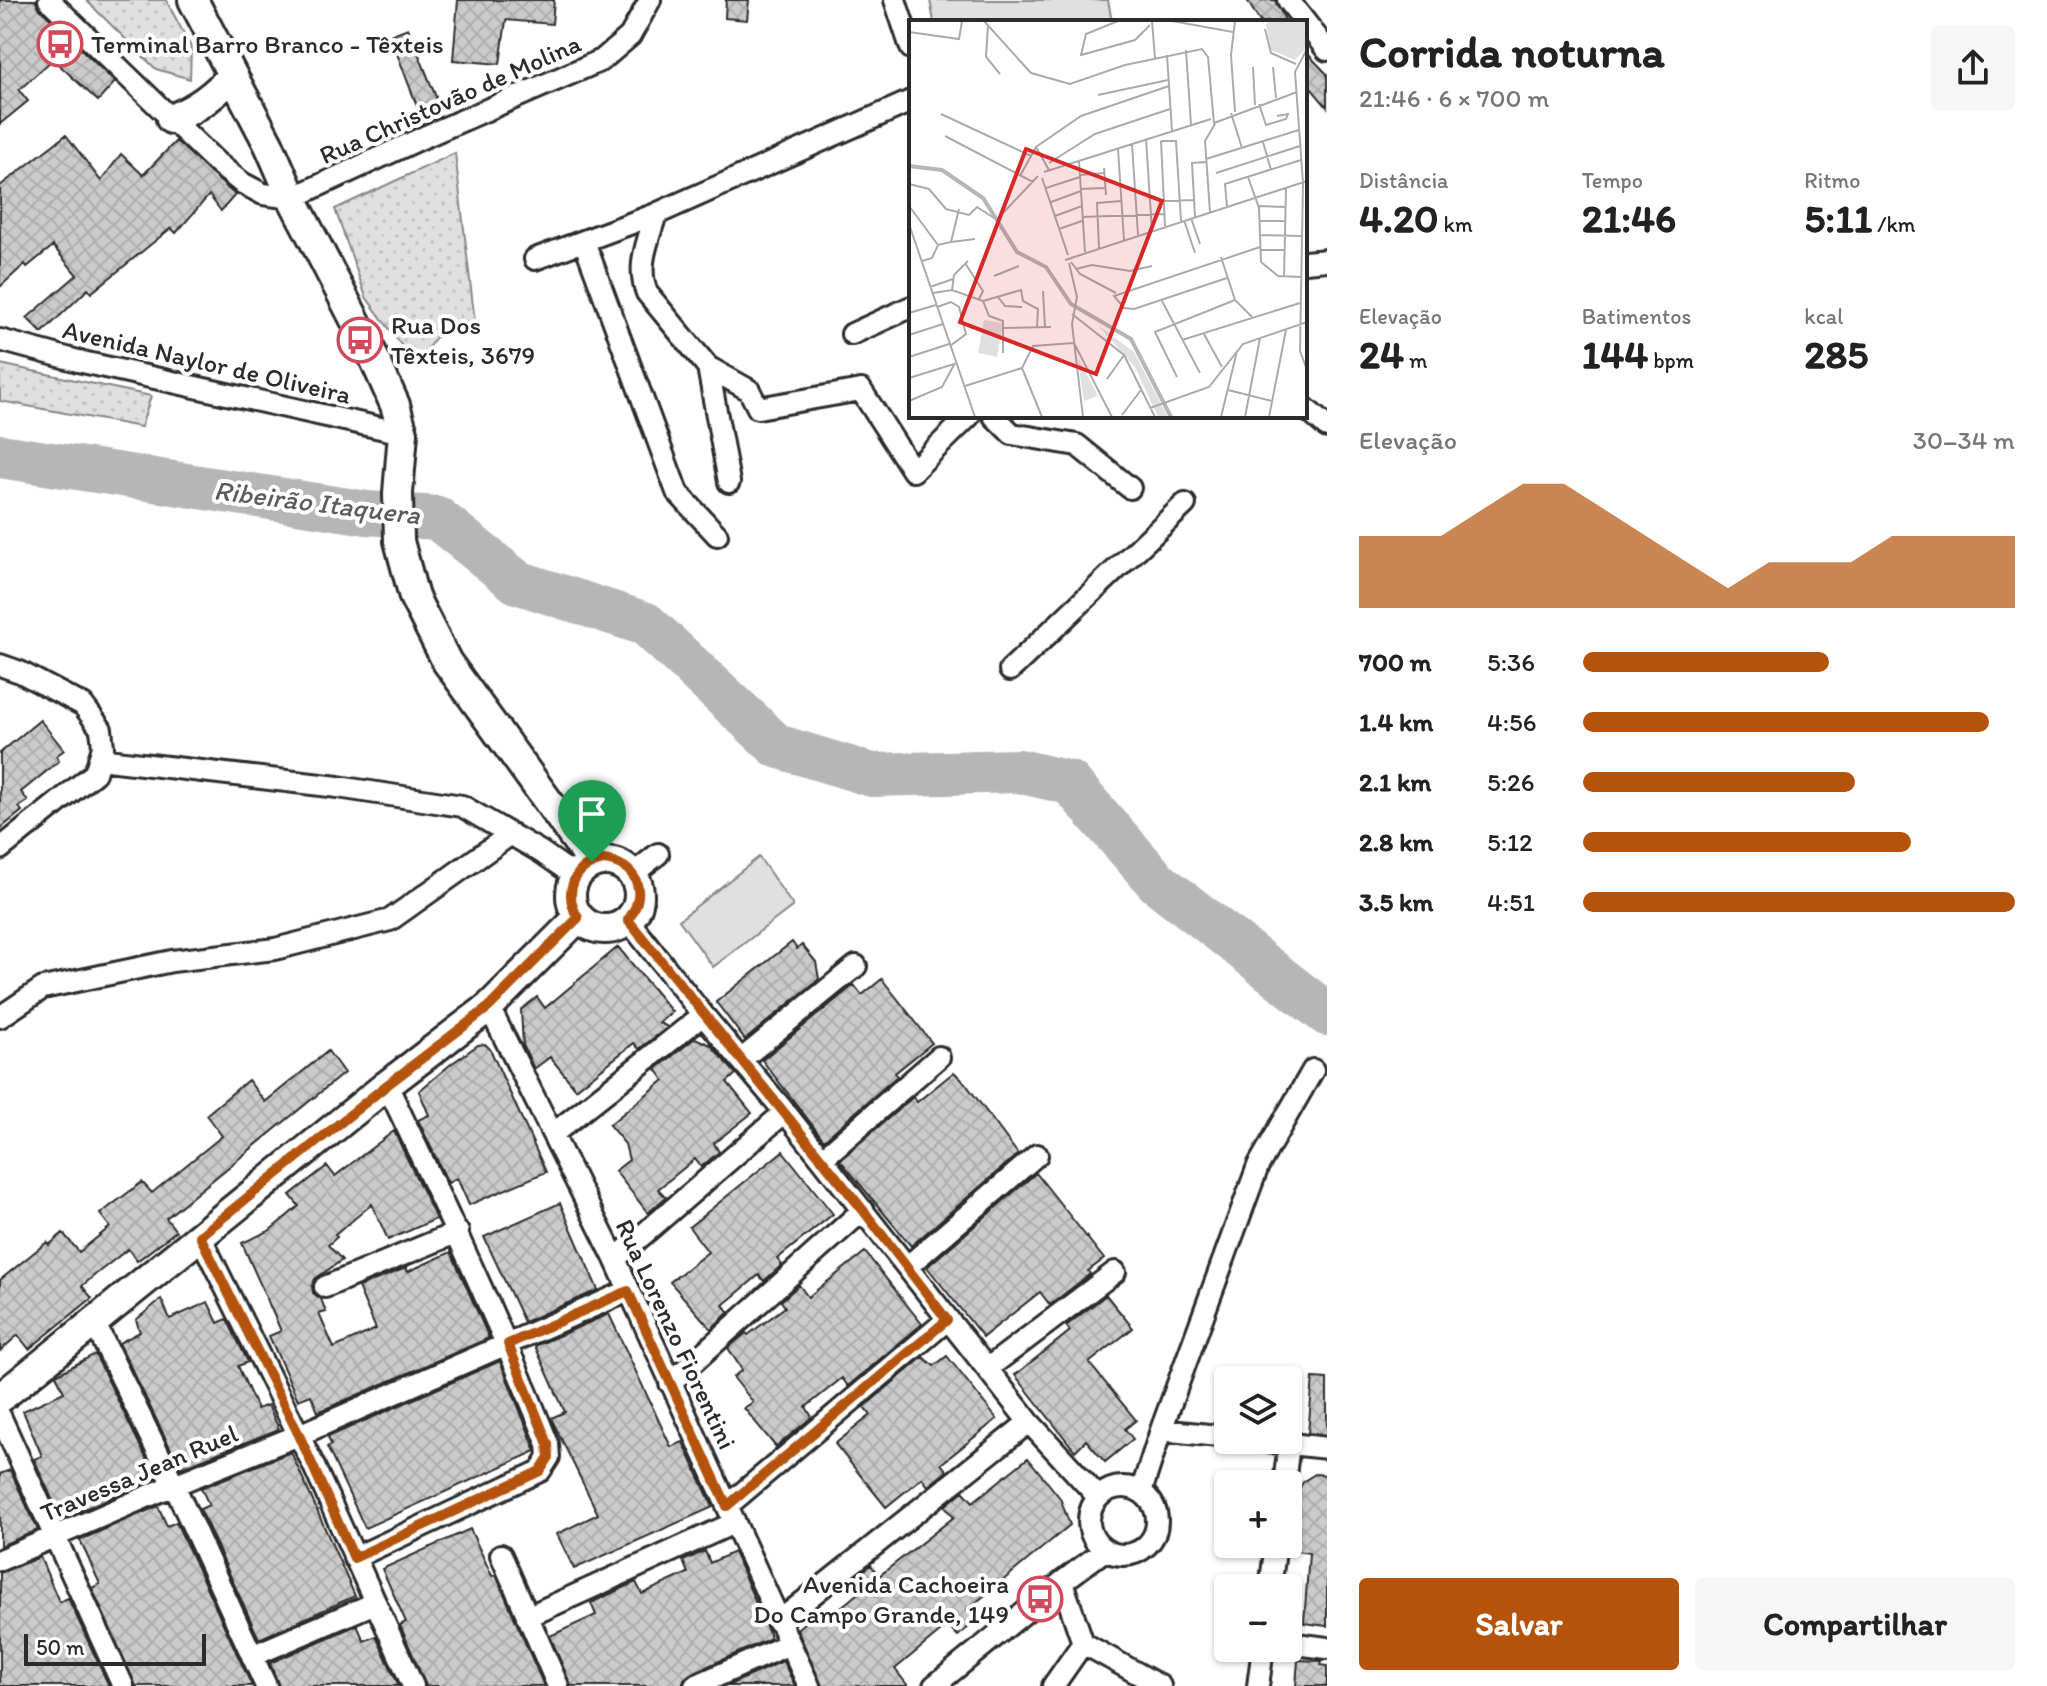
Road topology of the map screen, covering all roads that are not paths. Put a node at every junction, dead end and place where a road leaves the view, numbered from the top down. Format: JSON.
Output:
{"nodes":[{"id":1,"x":49,"y":0,"type":"edge"},
{"id":2,"x":193,"y":0,"type":"edge"},
{"id":3,"x":650,"y":0,"type":"edge"},
{"id":4,"x":895,"y":0,"type":"edge"},
{"id":5,"x":1288,"y":0,"type":"edge"},
{"id":6,"x":1304,"y":20,"type":"edge"},
{"id":7,"x":1307,"y":24,"type":"edge"},
{"id":8,"x":909,"y":42,"type":"edge"},
{"id":9,"x":1327,"y":50,"type":"edge"},
{"id":10,"x":232,"y":75,"type":"junction"},
{"id":11,"x":909,"y":102,"type":"edge"},
{"id":12,"x":171,"y":119,"type":"junction"},
{"id":13,"x":292,"y":198,"type":"junction"},
{"id":14,"x":656,"y":214,"type":"junction"},
{"id":15,"x":584,"y":241,"type":"junction"},
{"id":16,"x":535,"y":259,"type":"dead end"},
{"id":17,"x":1327,"y":260,"type":"edge"},
{"id":18,"x":1307,"y":262,"type":"edge"},
{"id":19,"x":909,"y":308,"type":"edge"},
{"id":20,"x":852,"y":334,"type":"dead end"},
{"id":21,"x":0,"y":340,"type":"edge"},
{"id":22,"x":708,"y":367,"type":"junction"},
{"id":23,"x":1307,"y":410,"type":"edge"},
{"id":24,"x":967,"y":418,"type":"edge"},
{"id":25,"x":996,"y":418,"type":"edge"},
{"id":26,"x":1327,"y":427,"type":"edge"},
{"id":27,"x":403,"y":433,"type":"junction"},
{"id":28,"x":729,"y":482,"type":"dead end"},
{"id":29,"x":1130,"y":488,"type":"dead end"},
{"id":30,"x":1185,"y":504,"type":"dead end"},
{"id":31,"x":717,"y":535,"type":"dead end"},
{"id":32,"x":0,"y":665,"type":"edge"},
{"id":33,"x":1010,"y":670,"type":"dead end"},
{"id":34,"x":99,"y":759,"type":"junction"},
{"id":35,"x":511,"y":834,"type":"junction"},
{"id":36,"x":0,"y":849,"type":"edge"},
{"id":37,"x":658,"y":854,"type":"dead end"},
{"id":38,"x":584,"y":869,"type":"junction"},
{"id":39,"x":633,"y":874,"type":"junction"},
{"id":40,"x":578,"y":918,"type":"junction"},
{"id":41,"x":628,"y":920,"type":"junction"},
{"id":42,"x":856,"y":966,"type":"dead end"},
{"id":43,"x":489,"y":1007,"type":"junction"},
{"id":44,"x":703,"y":1015,"type":"junction"},
{"id":45,"x":0,"y":1017,"type":"edge"},
{"id":46,"x":939,"y":1057,"type":"dead end"},
{"id":47,"x":742,"y":1059,"type":"junction"},
{"id":48,"x":1313,"y":1070,"type":"dead end"},
{"id":49,"x":387,"y":1085,"type":"junction"},
{"id":50,"x":785,"y":1112,"type":"junction"},
{"id":51,"x":553,"y":1134,"type":"junction"},
{"id":52,"x":1037,"y":1155,"type":"dead end"},
{"id":53,"x":822,"y":1159,"type":"junction"},
{"id":54,"x":863,"y":1210,"type":"junction"},
{"id":55,"x":458,"y":1232,"type":"junction"},
{"id":56,"x":200,"y":1236,"type":"junction"},
{"id":57,"x":615,"y":1259,"type":"junction"},
{"id":58,"x":908,"y":1266,"type":"junction"},
{"id":59,"x":1115,"y":1272,"type":"dead end"},
{"id":60,"x":325,"y":1287,"type":"dead end"},
{"id":61,"x":628,"y":1291,"type":"junction"},
{"id":62,"x":947,"y":1320,"type":"junction"},
{"id":63,"x":94,"y":1322,"type":"junction"},
{"id":64,"x":508,"y":1344,"type":"junction"},
{"id":65,"x":988,"y":1368,"type":"junction"},
{"id":66,"x":670,"y":1383,"type":"junction"},
{"id":67,"x":0,"y":1398,"type":"edge"},
{"id":68,"x":0,"y":1416,"type":"edge"},
{"id":69,"x":1029,"y":1422,"type":"junction"},
{"id":70,"x":1161,"y":1430,"type":"junction"},
{"id":71,"x":299,"y":1435,"type":"junction"},
{"id":72,"x":1214,"y":1436,"type":"edge"},
{"id":73,"x":1302,"y":1445,"type":"edge"},
{"id":74,"x":1327,"y":1448,"type":"edge"},
{"id":75,"x":174,"y":1485,"type":"junction"},
{"id":76,"x":1141,"y":1492,"type":"junction"},
{"id":77,"x":1098,"y":1497,"type":"junction"},
{"id":78,"x":730,"y":1514,"type":"junction"},
{"id":79,"x":55,"y":1537,"type":"junction"},
{"id":80,"x":1105,"y":1550,"type":"junction"},
{"id":81,"x":501,"y":1555,"type":"dead end"},
{"id":82,"x":354,"y":1558,"type":"junction"},
{"id":83,"x":0,"y":1560,"type":"edge"},
{"id":84,"x":1062,"y":1582,"type":"junction"},
{"id":85,"x":375,"y":1603,"type":"junction"},
{"id":86,"x":527,"y":1617,"type":"junction"},
{"id":87,"x":778,"y":1622,"type":"junction"},
{"id":88,"x":1083,"y":1643,"type":"junction"},
{"id":89,"x":789,"y":1644,"type":"junction"},
{"id":90,"x":1302,"y":1645,"type":"edge"},
{"id":91,"x":1327,"y":1648,"type":"edge"},
{"id":92,"x":252,"y":1656,"type":"junction"},
{"id":93,"x":1261,"y":1662,"type":"edge"},
{"id":94,"x":123,"y":1686,"type":"edge"},
{"id":95,"x":266,"y":1686,"type":"edge"},
{"id":96,"x":413,"y":1686,"type":"edge"},
{"id":97,"x":558,"y":1686,"type":"edge"},
{"id":98,"x":695,"y":1686,"type":"edge"},
{"id":99,"x":809,"y":1686,"type":"edge"},
{"id":100,"x":934,"y":1686,"type":"edge"},
{"id":101,"x":1053,"y":1686,"type":"edge"},
{"id":102,"x":1160,"y":1686,"type":"edge"},
{"id":103,"x":1258,"y":1686,"type":"edge"}],
"edges":[{"from":1,"to":12,"type":"street"},
{"from":2,"to":10,"type":"street"},
{"from":3,"to":13,"type":"street","name":"Rua Christovão de Molina"},
{"from":4,"to":8,"type":"street"},
{"from":5,"to":6,"type":"street"},
{"from":7,"to":9,"type":"street"},
{"from":10,"to":12,"type":"street"},
{"from":10,"to":13,"type":"street"},
{"from":11,"to":14,"type":"street"},
{"from":12,"to":13,"type":"street"},
{"from":13,"to":27,"type":"street"},
{"from":14,"to":15,"type":"street"},
{"from":14,"to":22,"type":"street"},
{"from":15,"to":16,"type":"street"},
{"from":15,"to":31,"type":"street"},
{"from":17,"to":18,"type":"street"},
{"from":19,"to":20,"type":"street"},
{"from":21,"to":27,"type":"street","name":"Avenida Naylor de Oliveira"},
{"from":22,"to":24,"type":"street"},
{"from":22,"to":28,"type":"street"},
{"from":23,"to":26,"type":"street"},
{"from":25,"to":29,"type":"street"},
{"from":27,"to":38,"type":"street"},
{"from":30,"to":33,"type":"street"},
{"from":32,"to":34,"type":"street"},
{"from":34,"to":35,"type":"street"},
{"from":34,"to":36,"type":"street"},
{"from":35,"to":38,"type":"street"},
{"from":35,"to":45,"type":"street"},
{"from":37,"to":39,"type":"street"},
{"from":38,"to":39,"type":"street"},
{"from":38,"to":40,"type":"street"},
{"from":39,"to":41,"type":"street"},
{"from":40,"to":41,"type":"street"},
{"from":40,"to":43,"type":"street"},
{"from":41,"to":44,"type":"street"},
{"from":42,"to":47,"type":"street"},
{"from":43,"to":49,"type":"street"},
{"from":43,"to":51,"type":"street","name":"Rua Lorenzo Fiorentini"},
{"from":44,"to":47,"type":"street"},
{"from":44,"to":51,"type":"street"},
{"from":46,"to":53,"type":"street"},
{"from":47,"to":50,"type":"street"},
{"from":48,"to":70,"type":"street"},
{"from":49,"to":55,"type":"street"},
{"from":49,"to":56,"type":"street"},
{"from":50,"to":53,"type":"street"},
{"from":50,"to":57,"type":"street"},
{"from":51,"to":57,"type":"street","name":"Rua Lorenzo Fiorentini"},
{"from":52,"to":58,"type":"street"},
{"from":53,"to":54,"type":"street"},
{"from":54,"to":58,"type":"street"},
{"from":54,"to":66,"type":"street"},
{"from":55,"to":60,"type":"street"},
{"from":55,"to":64,"type":"street"},
{"from":56,"to":63,"type":"street"},
{"from":56,"to":71,"type":"street"},
{"from":57,"to":61,"type":"street","name":"Rua Lorenzo Fiorentini"},
{"from":58,"to":62,"type":"street"},
{"from":59,"to":65,"type":"street"},
{"from":61,"to":64,"type":"street","name":"Travessa Jean Ruel"},
{"from":61,"to":66,"type":"street","name":"Rua Lorenzo Fiorentini"},
{"from":62,"to":65,"type":"street"},
{"from":62,"to":78,"type":"street"},
{"from":63,"to":67,"type":"street"},
{"from":63,"to":75,"type":"street"},
{"from":64,"to":71,"type":"street","name":"Travessa Jean Ruel"},
{"from":64,"to":82,"type":"street"},
{"from":65,"to":69,"type":"street"},
{"from":66,"to":78,"type":"street","name":"Rua Lorenzo Fiorentini"},
{"from":68,"to":79,"type":"street"},
{"from":69,"to":77,"type":"street"},
{"from":69,"to":87,"type":"street"},
{"from":70,"to":72,"type":"street"},
{"from":70,"to":76,"type":"street"},
{"from":71,"to":75,"type":"street","name":"Travessa Jean Ruel"},
{"from":71,"to":82,"type":"street"},
{"from":73,"to":74,"type":"street"},
{"from":75,"to":79,"type":"street","name":"Travessa Jean Ruel"},
{"from":75,"to":92,"type":"street"},
{"from":76,"to":77,"type":"street"},
{"from":76,"to":80,"type":"street"},
{"from":77,"to":80,"type":"street"},
{"from":78,"to":86,"type":"street"},
{"from":78,"to":87,"type":"street","name":"Rua Lorenzo Fiorentini"},
{"from":79,"to":83,"type":"street","name":"Travessa Jean Ruel"},
{"from":79,"to":94,"type":"street"},
{"from":80,"to":84,"type":"street"},
{"from":81,"to":86,"type":"street"},
{"from":82,"to":85,"type":"street"},
{"from":84,"to":88,"type":"street"},
{"from":84,"to":100,"type":"street"},
{"from":85,"to":92,"type":"street"},
{"from":85,"to":96,"type":"street"},
{"from":86,"to":97,"type":"street"},
{"from":87,"to":89,"type":"street","name":"Rua Lorenzo Fiorentini"},
{"from":88,"to":101,"type":"street"},
{"from":88,"to":102,"type":"street"},
{"from":89,"to":98,"type":"street"},
{"from":89,"to":99,"type":"street","name":"Rua Lorenzo Fiorentini"},
{"from":90,"to":91,"type":"street"},
{"from":92,"to":95,"type":"street"},
{"from":93,"to":103,"type":"street"}]}
